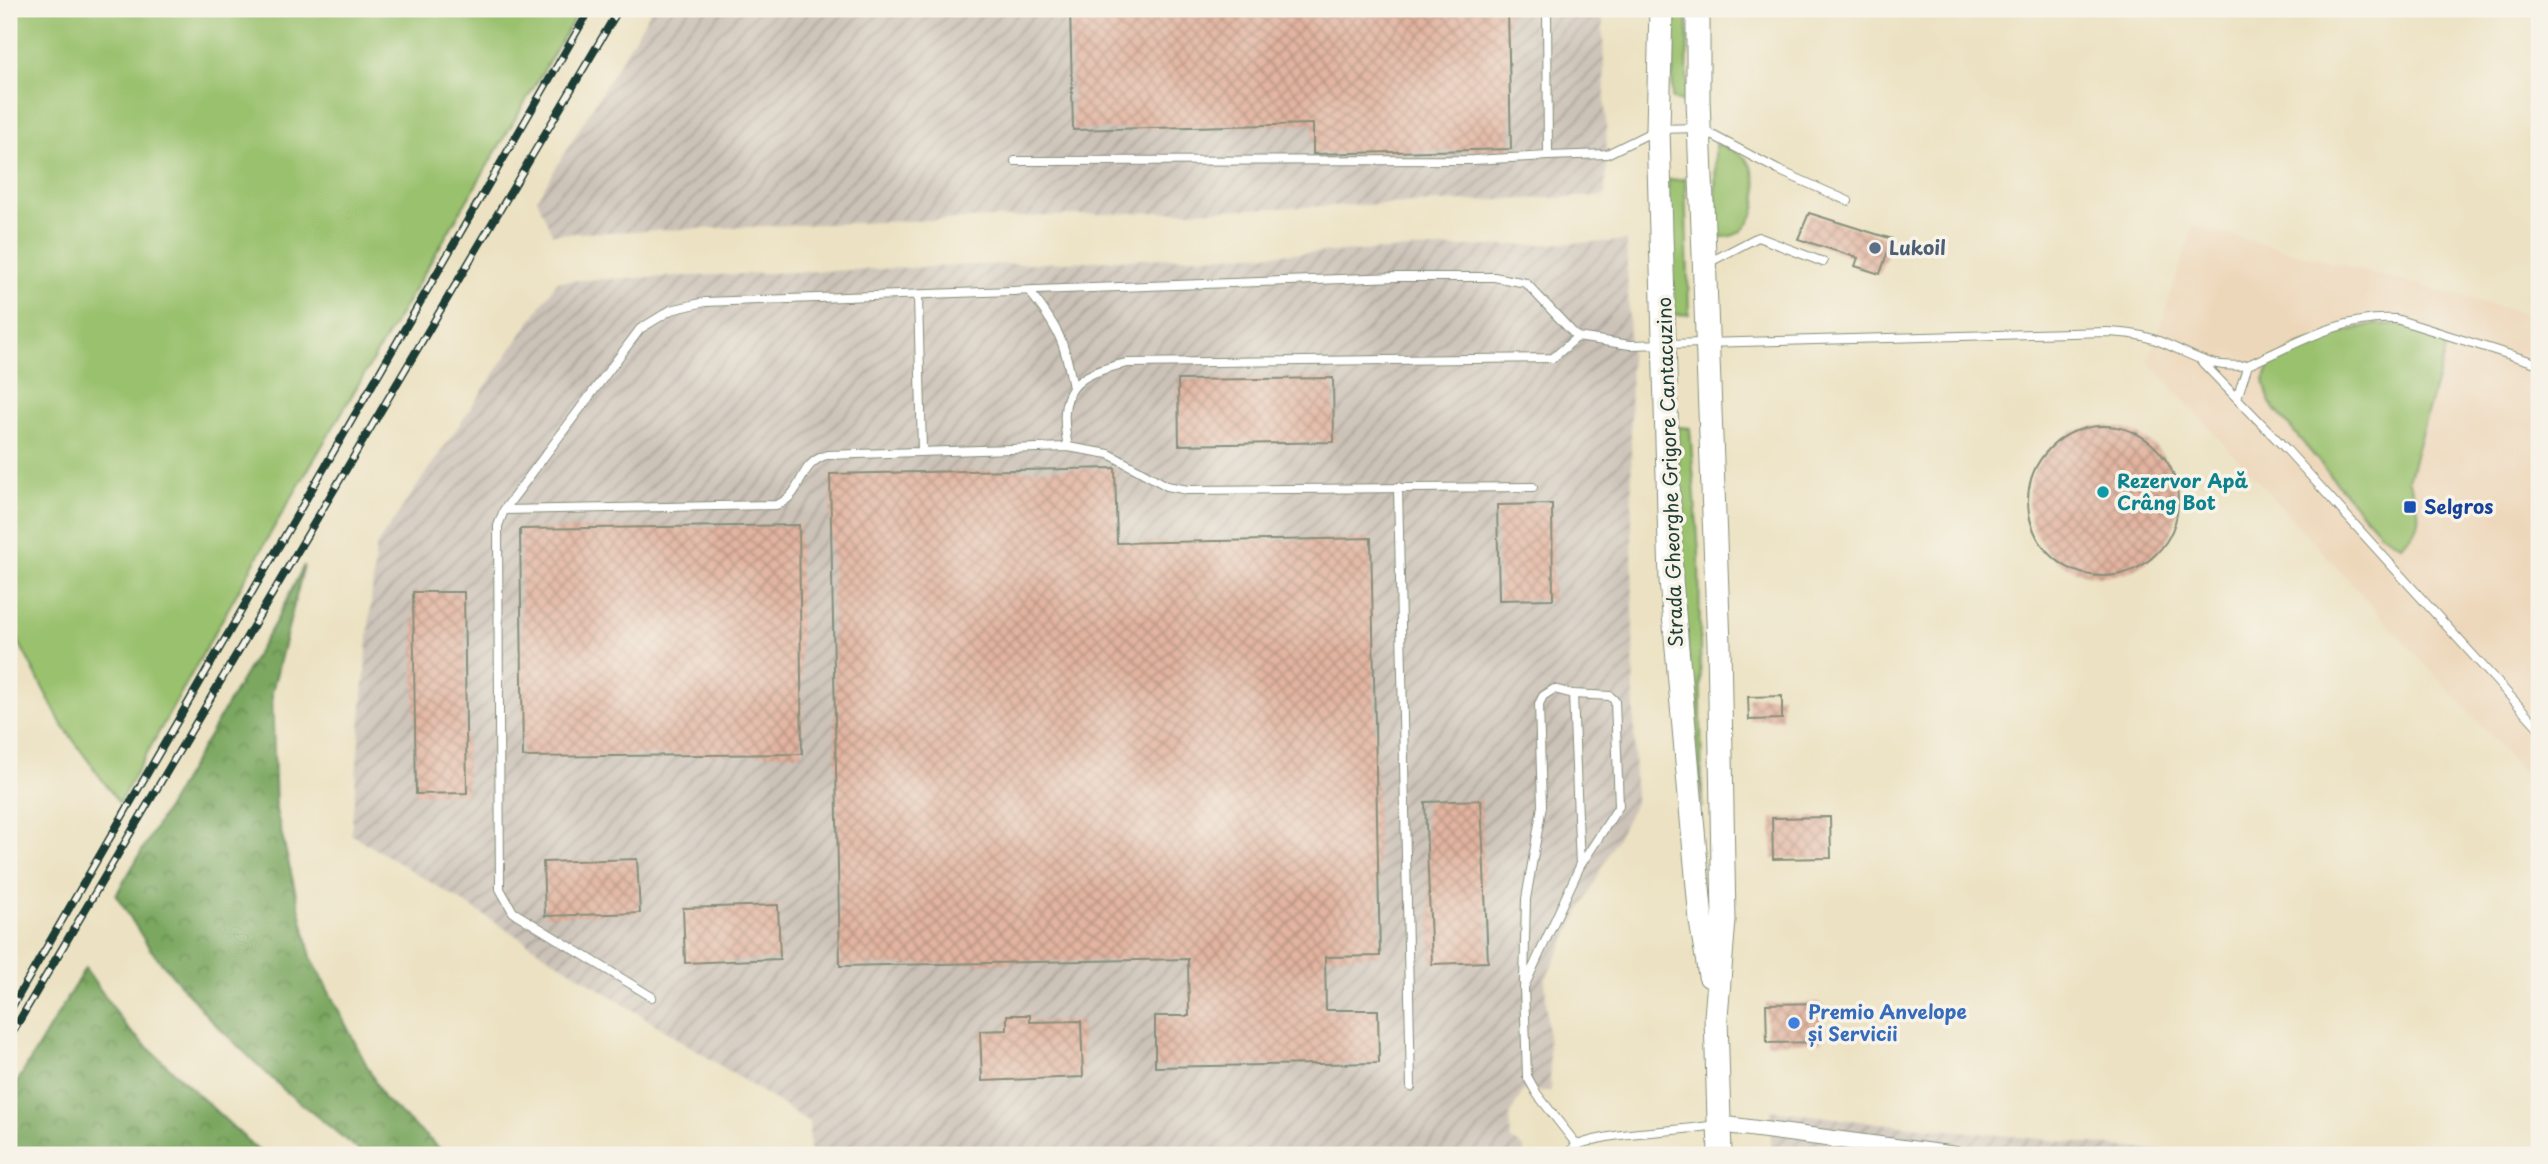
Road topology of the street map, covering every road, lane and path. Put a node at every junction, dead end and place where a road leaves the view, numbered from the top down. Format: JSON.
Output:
{"nodes":[{"id":1,"x":1547,"y":9,"type":"edge"},
{"id":2,"x":1698,"y":9,"type":"edge"},
{"id":3,"x":1659,"y":10,"type":"edge"},
{"id":4,"x":1699,"y":128,"type":"junction"},
{"id":5,"x":1658,"y":129,"type":"junction"},
{"id":6,"x":1548,"y":156,"type":"junction"},
{"id":7,"x":1015,"y":161,"type":"dead end"},
{"id":8,"x":1848,"y":201,"type":"dead end"},
{"id":9,"x":1823,"y":262,"type":"dead end"},
{"id":10,"x":1704,"y":265,"type":"junction"},
{"id":11,"x":1030,"y":292,"type":"junction"},
{"id":12,"x":918,"y":296,"type":"junction"},
{"id":13,"x":1577,"y":337,"type":"junction"},
{"id":14,"x":1706,"y":343,"type":"junction"},
{"id":15,"x":1665,"y":345,"type":"junction"},
{"id":16,"x":2202,"y":362,"type":"junction"},
{"id":17,"x":2539,"y":364,"type":"edge"},
{"id":18,"x":2248,"y":365,"type":"junction"},
{"id":19,"x":1073,"y":388,"type":"junction"},
{"id":20,"x":2237,"y":398,"type":"junction"},
{"id":21,"x":1068,"y":447,"type":"junction"},
{"id":22,"x":922,"y":452,"type":"junction"},
{"id":23,"x":1533,"y":486,"type":"dead end"},
{"id":24,"x":1398,"y":487,"type":"junction"},
{"id":25,"x":504,"y":510,"type":"junction"},
{"id":26,"x":1573,"y":694,"type":"junction"},
{"id":27,"x":2539,"y":728,"type":"edge"},
{"id":28,"x":1580,"y":866,"type":"junction"},
{"id":29,"x":1524,"y":987,"type":"junction"},
{"id":30,"x":652,"y":997,"type":"dead end"},
{"id":31,"x":1716,"y":1017,"type":"junction"},
{"id":32,"x":1411,"y":1087,"type":"dead end"},
{"id":33,"x":1719,"y":1124,"type":"junction"},
{"id":34,"x":1577,"y":1145,"type":"junction"},
{"id":35,"x":1565,"y":1155,"type":"edge"},
{"id":36,"x":1577,"y":1155,"type":"edge"},
{"id":37,"x":1720,"y":1155,"type":"edge"},
{"id":38,"x":1956,"y":1155,"type":"edge"}],
"edges":[{"from":1,"to":6,"type":"lane"},
{"from":2,"to":4,"type":"main road","name":"Strada Gheorghe Grigore Cantacuzino"},
{"from":3,"to":5,"type":"main road","name":"Strada Gheorghe Grigore Cantacuzino"},
{"from":4,"to":5,"type":"lane"},
{"from":4,"to":8,"type":"lane"},
{"from":4,"to":10,"type":"main road","name":"Strada Gheorghe Grigore Cantacuzino"},
{"from":5,"to":6,"type":"lane"},
{"from":5,"to":15,"type":"main road","name":"Strada Gheorghe Grigore Cantacuzino"},
{"from":6,"to":7,"type":"lane"},
{"from":9,"to":10,"type":"lane"},
{"from":10,"to":14,"type":"main road","name":"Strada Gheorghe Grigore Cantacuzino"},
{"from":11,"to":12,"type":"lane"},
{"from":11,"to":13,"type":"lane"},
{"from":11,"to":19,"type":"lane"},
{"from":12,"to":22,"type":"lane"},
{"from":12,"to":25,"type":"lane"},
{"from":13,"to":15,"type":"lane"},
{"from":13,"to":19,"type":"lane"},
{"from":14,"to":15,"type":"lane"},
{"from":14,"to":16,"type":"lane"},
{"from":14,"to":31,"type":"main road","name":"Strada Gheorghe Grigore Cantacuzino"},
{"from":15,"to":31,"type":"main road","name":"Strada Gheorghe Grigore Cantacuzino"},
{"from":16,"to":18,"type":"lane"},
{"from":16,"to":20,"type":"lane"},
{"from":17,"to":18,"type":"lane"},
{"from":18,"to":20,"type":"lane"},
{"from":19,"to":21,"type":"lane"},
{"from":20,"to":27,"type":"lane"},
{"from":21,"to":22,"type":"lane"},
{"from":21,"to":24,"type":"lane"},
{"from":22,"to":25,"type":"lane"},
{"from":23,"to":24,"type":"lane"},
{"from":24,"to":32,"type":"lane"},
{"from":25,"to":30,"type":"lane"},
{"from":26,"to":28,"type":"lane"},
{"from":26,"to":28,"type":"lane"},
{"from":26,"to":29,"type":"lane"},
{"from":28,"to":29,"type":"lane"},
{"from":29,"to":34,"type":"lane"},
{"from":31,"to":33,"type":"main road","name":"Strada Gheorghe Grigore Cantacuzino"},
{"from":33,"to":34,"type":"lane"},
{"from":33,"to":37,"type":"main road","name":"Strada Gheorghe Grigore Cantacuzino"},
{"from":33,"to":38,"type":"street"},
{"from":34,"to":35,"type":"lane"},
{"from":34,"to":36,"type":"lane"}]}
